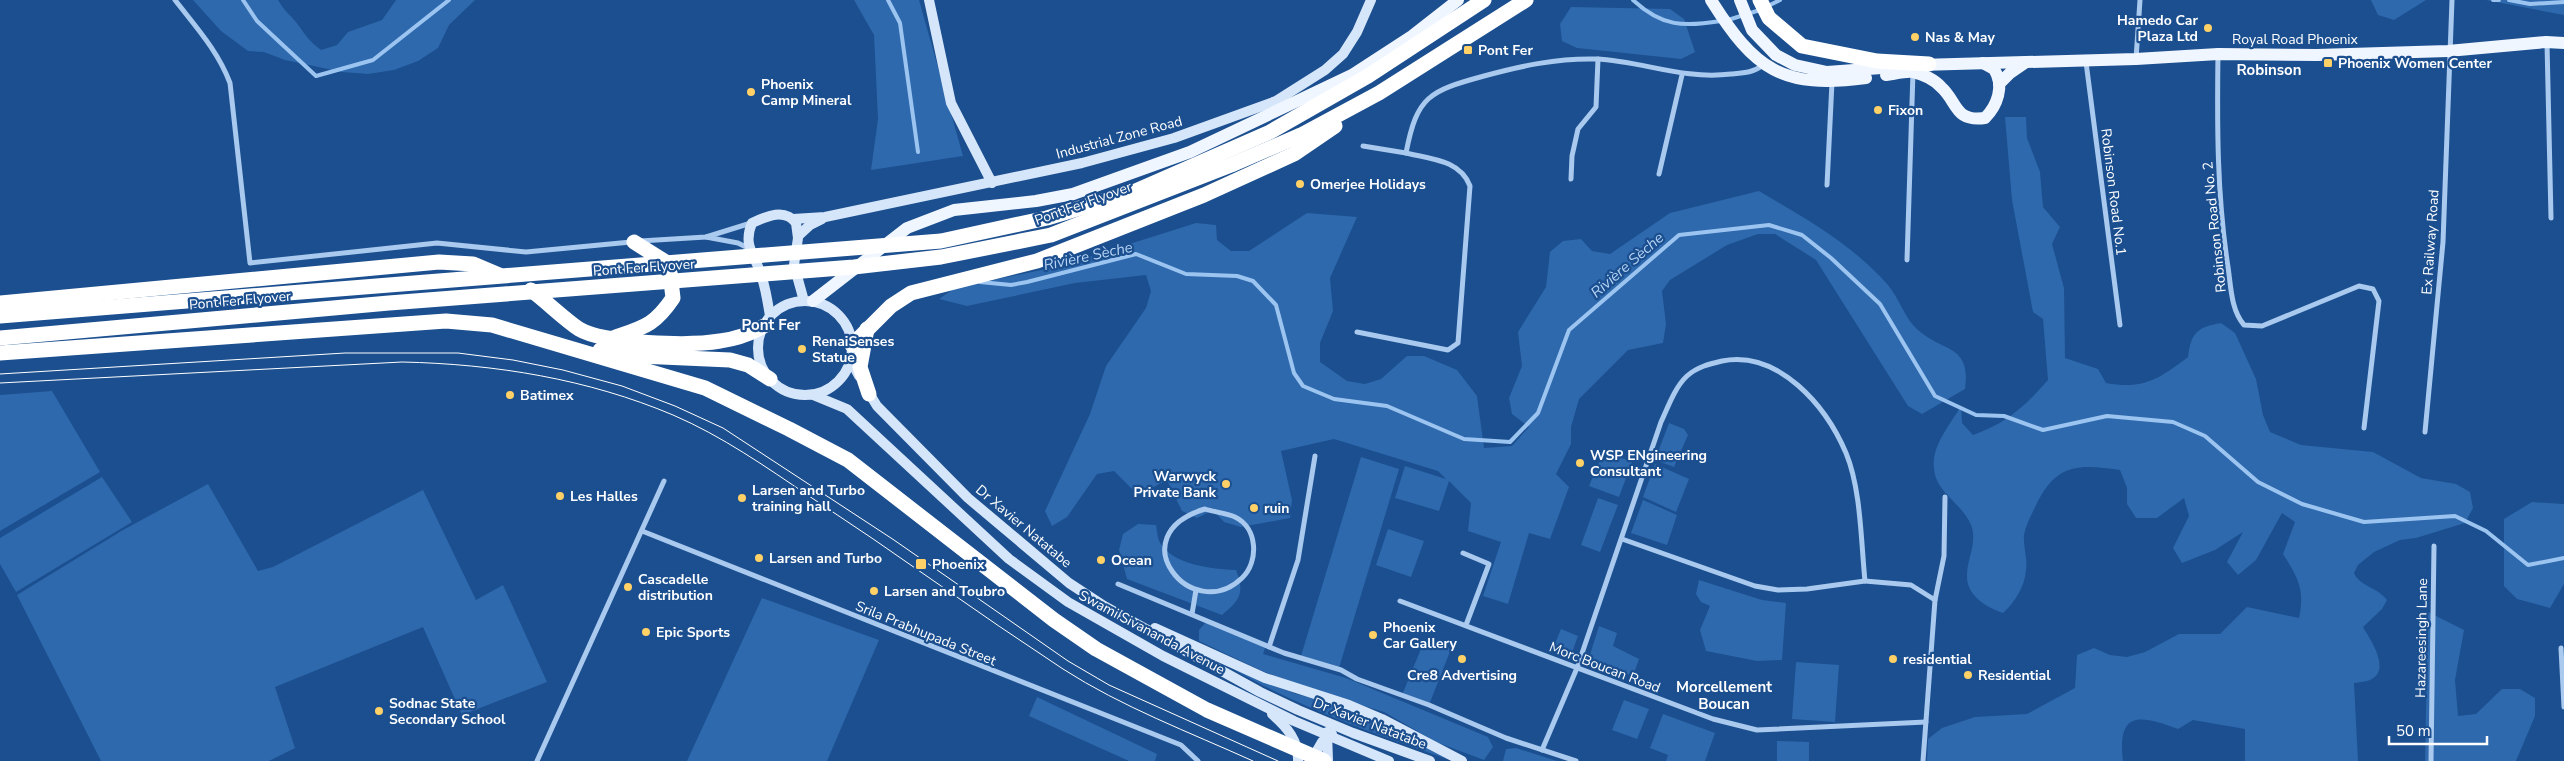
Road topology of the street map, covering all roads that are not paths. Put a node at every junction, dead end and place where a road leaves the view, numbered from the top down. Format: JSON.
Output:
{"nodes":[{"id":1,"x":176,"y":0,"type":"edge"},
{"id":2,"x":929,"y":0,"type":"edge"},
{"id":3,"x":1371,"y":0,"type":"edge"},
{"id":4,"x":1458,"y":0,"type":"edge"},
{"id":5,"x":1484,"y":0,"type":"edge"},
{"id":6,"x":1526,"y":0,"type":"edge"},
{"id":7,"x":1711,"y":0,"type":"edge"},
{"id":8,"x":1740,"y":0,"type":"edge"},
{"id":9,"x":1760,"y":0,"type":"edge"},
{"id":10,"x":2140,"y":0,"type":"edge"},
{"id":11,"x":2452,"y":0,"type":"edge"},
{"id":12,"x":1412,"y":36,"type":"junction"},
{"id":13,"x":2546,"y":42,"type":"junction"},
{"id":14,"x":2564,"y":43,"type":"edge"},
{"id":15,"x":2448,"y":52,"type":"junction"},
{"id":16,"x":2218,"y":54,"type":"junction"},
{"id":17,"x":2136,"y":59,"type":"junction"},
{"id":18,"x":1598,"y":60,"type":"junction"},
{"id":19,"x":2086,"y":61,"type":"junction"},
{"id":20,"x":2026,"y":62,"type":"junction"},
{"id":21,"x":1983,"y":63,"type":"junction"},
{"id":22,"x":1763,"y":64,"type":"junction"},
{"id":23,"x":1929,"y":64,"type":"junction"},
{"id":24,"x":1425,"y":65,"type":"junction"},
{"id":25,"x":1912,"y":72,"type":"junction"},
{"id":26,"x":1682,"y":75,"type":"junction"},
{"id":27,"x":1368,"y":76,"type":"junction"},
{"id":28,"x":1832,"y":82,"type":"junction"},
{"id":29,"x":1999,"y":84,"type":"junction"},
{"id":30,"x":1272,"y":140,"type":"junction"},
{"id":31,"x":1363,"y":146,"type":"dead end"},
{"id":32,"x":1406,"y":153,"type":"junction"},
{"id":33,"x":1659,"y":174,"type":"dead end"},
{"id":34,"x":1571,"y":179,"type":"dead end"},
{"id":35,"x":992,"y":183,"type":"junction"},
{"id":36,"x":1827,"y":185,"type":"dead end"},
{"id":37,"x":825,"y":217,"type":"junction"},
{"id":38,"x":2551,"y":218,"type":"dead end"},
{"id":39,"x":793,"y":219,"type":"junction"},
{"id":40,"x":752,"y":223,"type":"junction"},
{"id":41,"x":798,"y":236,"type":"junction"},
{"id":42,"x":706,"y":237,"type":"junction"},
{"id":43,"x":634,"y":242,"type":"junction"},
{"id":44,"x":749,"y":248,"type":"junction"},
{"id":45,"x":1907,"y":260,"type":"dead end"},
{"id":46,"x":809,"y":301,"type":"junction"},
{"id":47,"x":0,"y":303,"type":"edge"},
{"id":48,"x":0,"y":316,"type":"edge"},
{"id":49,"x":767,"y":321,"type":"junction"},
{"id":50,"x":2120,"y":325,"type":"dead end"},
{"id":51,"x":867,"y":329,"type":"junction"},
{"id":52,"x":1357,"y":332,"type":"dead end"},
{"id":53,"x":0,"y":338,"type":"edge"},
{"id":54,"x":607,"y":340,"type":"junction"},
{"id":55,"x":544,"y":341,"type":"junction"},
{"id":56,"x":852,"y":345,"type":"junction"},
{"id":57,"x":0,"y":353,"type":"edge"},
{"id":58,"x":851,"y":361,"type":"junction"},
{"id":59,"x":770,"y":379,"type":"junction"},
{"id":60,"x":813,"y":394,"type":"junction"},
{"id":61,"x":869,"y":394,"type":"junction"},
{"id":62,"x":2364,"y":428,"type":"dead end"},
{"id":63,"x":2425,"y":432,"type":"dead end"},
{"id":64,"x":1315,"y":456,"type":"dead end"},
{"id":65,"x":664,"y":481,"type":"dead end"},
{"id":66,"x":1945,"y":497,"type":"dead end"},
{"id":67,"x":642,"y":531,"type":"junction"},
{"id":68,"x":1622,"y":540,"type":"junction"},
{"id":69,"x":2434,"y":546,"type":"dead end"},
{"id":70,"x":1463,"y":553,"type":"dead end"},
{"id":71,"x":1865,"y":581,"type":"junction"},
{"id":72,"x":1118,"y":584,"type":"dead end"},
{"id":73,"x":1196,"y":590,"type":"junction"},
{"id":74,"x":1935,"y":600,"type":"junction"},
{"id":75,"x":1400,"y":601,"type":"dead end"},
{"id":76,"x":1104,"y":606,"type":"junction"},
{"id":77,"x":1192,"y":614,"type":"junction"},
{"id":78,"x":1466,"y":626,"type":"junction"},
{"id":79,"x":1269,"y":647,"type":"junction"},
{"id":80,"x":2561,"y":648,"type":"dead end"},
{"id":81,"x":1577,"y":668,"type":"junction"},
{"id":82,"x":1262,"y":706,"type":"junction"},
{"id":83,"x":2564,"y":707,"type":"edge"},
{"id":84,"x":1315,"y":718,"type":"junction"},
{"id":85,"x":1926,"y":722,"type":"junction"},
{"id":86,"x":1353,"y":734,"type":"junction"},
{"id":87,"x":1328,"y":735,"type":"junction"},
{"id":88,"x":1542,"y":750,"type":"junction"},
{"id":89,"x":537,"y":761,"type":"edge"},
{"id":90,"x":1198,"y":761,"type":"edge"},
{"id":91,"x":1298,"y":761,"type":"edge"},
{"id":92,"x":1311,"y":761,"type":"edge"},
{"id":93,"x":1324,"y":761,"type":"edge"},
{"id":94,"x":1328,"y":761,"type":"edge"},
{"id":95,"x":1389,"y":761,"type":"edge"},
{"id":96,"x":1430,"y":761,"type":"edge"},
{"id":97,"x":1462,"y":761,"type":"edge"},
{"id":98,"x":1576,"y":761,"type":"edge"},
{"id":99,"x":1923,"y":761,"type":"edge"},
{"id":100,"x":2431,"y":761,"type":"edge"}],
"edges":[{"from":1,"to":43,"type":"street"},
{"from":2,"to":35,"type":"main road"},
{"from":3,"to":35,"type":"main road","name":"Industrial Zone Road"},
{"from":4,"to":12,"type":"main road"},
{"from":5,"to":27,"type":"highway"},
{"from":6,"to":24,"type":"highway"},
{"from":7,"to":22,"type":"main road"},
{"from":8,"to":23,"type":"main road","name":"Royal Road Phoenix"},
{"from":9,"to":23,"type":"highway"},
{"from":10,"to":17,"type":"street"},
{"from":11,"to":15,"type":"street","name":"Ex Railway Road"},
{"from":12,"to":27,"type":"highway"},
{"from":12,"to":46,"type":"main road"},
{"from":13,"to":14,"type":"main road","name":"Royal Road Phoenix"},
{"from":13,"to":15,"type":"main road","name":"Royal Road Phoenix"},
{"from":13,"to":38,"type":"street"},
{"from":15,"to":16,"type":"main road","name":"Royal Road Phoenix"},
{"from":15,"to":63,"type":"street","name":"Ex Railway Road"},
{"from":16,"to":17,"type":"main road","name":"Royal Road Phoenix"},
{"from":16,"to":62,"type":"street","name":"Robinson Road No. 2"},
{"from":17,"to":19,"type":"main road","name":"Royal Road Phoenix"},
{"from":18,"to":26,"type":"street"},
{"from":18,"to":32,"type":"street"},
{"from":18,"to":34,"type":"street"},
{"from":19,"to":20,"type":"main road","name":"Royal Road Phoenix"},
{"from":19,"to":50,"type":"street","name":"Robinson Road No.1"},
{"from":20,"to":21,"type":"main road","name":"Royal Road Phoenix"},
{"from":20,"to":29,"type":"main road"},
{"from":21,"to":23,"type":"main road","name":"Royal Road Phoenix"},
{"from":21,"to":29,"type":"main road"},
{"from":22,"to":26,"type":"street"},
{"from":22,"to":28,"type":"main road"},
{"from":24,"to":30,"type":"highway"},
{"from":24,"to":51,"type":"highway"},
{"from":25,"to":28,"type":"main road"},
{"from":25,"to":29,"type":"main road"},
{"from":25,"to":45,"type":"street"},
{"from":26,"to":33,"type":"street"},
{"from":27,"to":30,"type":"highway"},
{"from":28,"to":36,"type":"street"},
{"from":30,"to":48,"type":"highway","name":"Pont Fer Flyover"},
{"from":30,"to":53,"type":"highway","name":"Pont Fer Flyover"},
{"from":31,"to":32,"type":"street"},
{"from":32,"to":52,"type":"street"},
{"from":35,"to":37,"type":"main road","name":"Industrial Zone Road"},
{"from":37,"to":39,"type":"main road"},
{"from":37,"to":41,"type":"main road"},
{"from":39,"to":40,"type":"main road"},
{"from":39,"to":41,"type":"main road"},
{"from":40,"to":42,"type":"street"},
{"from":40,"to":44,"type":"main road"},
{"from":41,"to":46,"type":"main road"},
{"from":42,"to":43,"type":"street"},
{"from":42,"to":44,"type":"street"},
{"from":43,"to":54,"type":"highway"},
{"from":44,"to":49,"type":"main road"},
{"from":46,"to":49,"type":"main road"},
{"from":46,"to":56,"type":"main road"},
{"from":47,"to":54,"type":"highway"},
{"from":49,"to":54,"type":"highway"},
{"from":49,"to":59,"type":"main road"},
{"from":51,"to":56,"type":"highway"},
{"from":51,"to":61,"type":"highway"},
{"from":55,"to":57,"type":"highway"},
{"from":55,"to":59,"type":"highway"},
{"from":55,"to":93,"type":"highway"},
{"from":56,"to":58,"type":"main road"},
{"from":58,"to":60,"type":"main road"},
{"from":58,"to":61,"type":"main road","name":"Dr Xavier Natatabe"},
{"from":59,"to":60,"type":"main road"},
{"from":60,"to":82,"type":"main road","name":"Swami Sivananda Avenue"},
{"from":61,"to":76,"type":"main road","name":"Dr Xavier Natatabe"},
{"from":64,"to":79,"type":"street"},
{"from":65,"to":67,"type":"street"},
{"from":66,"to":74,"type":"street"},
{"from":67,"to":89,"type":"street"},
{"from":67,"to":90,"type":"street","name":"Srila Prabhupada Street"},
{"from":68,"to":71,"type":"street"},
{"from":68,"to":71,"type":"street"},
{"from":68,"to":81,"type":"street"},
{"from":69,"to":100,"type":"street","name":"Hazareesingh Lane"},
{"from":70,"to":78,"type":"street"},
{"from":71,"to":74,"type":"street"},
{"from":72,"to":77,"type":"street"},
{"from":73,"to":73,"type":"street"},
{"from":73,"to":77,"type":"street"},
{"from":74,"to":85,"type":"street"},
{"from":75,"to":78,"type":"street","name":"Morc Boucan Road"},
{"from":76,"to":84,"type":"main road","name":"Dr Xavier Natatabe"},
{"from":76,"to":97,"type":"main road"},
{"from":77,"to":79,"type":"street"},
{"from":78,"to":81,"type":"street","name":"Morc Boucan Road"},
{"from":79,"to":88,"type":"street"},
{"from":80,"to":83,"type":"street"},
{"from":81,"to":85,"type":"street","name":"Morc Boucan Road"},
{"from":81,"to":88,"type":"street"},
{"from":82,"to":87,"type":"main road","name":"Swami Sivananda Avenue"},
{"from":82,"to":91,"type":"main road"},
{"from":84,"to":86,"type":"main road","name":"Dr Xavier Natatabe"},
{"from":84,"to":87,"type":"main road"},
{"from":85,"to":99,"type":"street"},
{"from":86,"to":87,"type":"main road"},
{"from":86,"to":96,"type":"main road","name":"Dr Xavier Natatabe"},
{"from":87,"to":92,"type":"main road"},
{"from":87,"to":94,"type":"main road"},
{"from":87,"to":95,"type":"main road","name":"Swami Sivananda Avenue"},
{"from":88,"to":98,"type":"street"}]}
